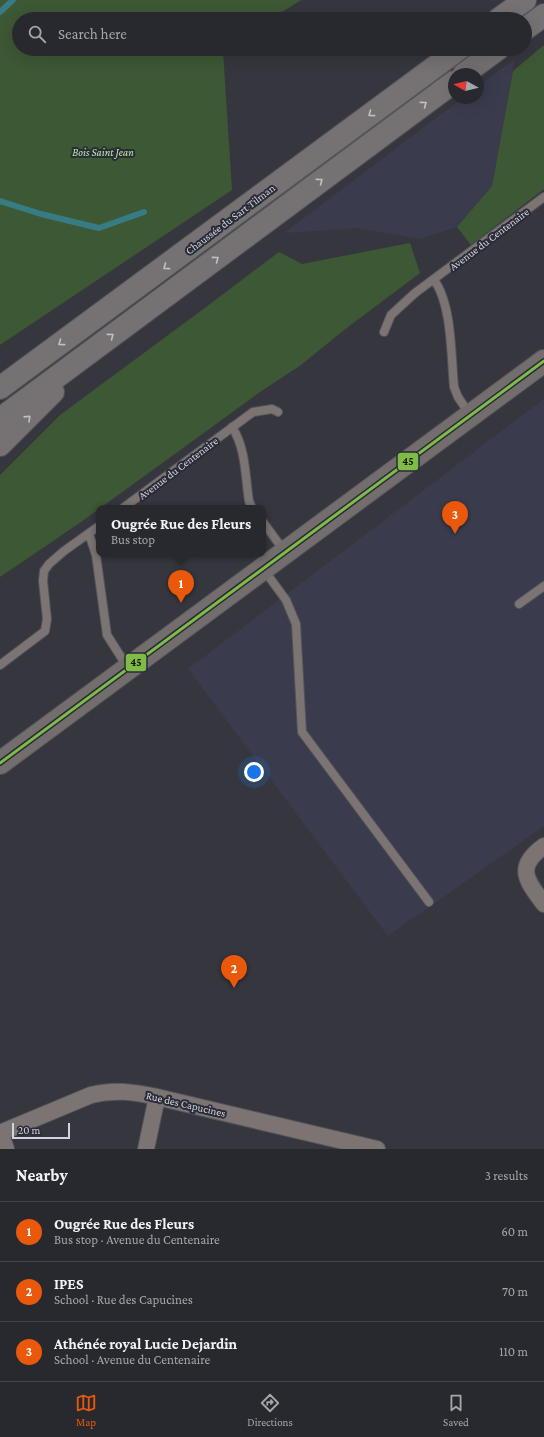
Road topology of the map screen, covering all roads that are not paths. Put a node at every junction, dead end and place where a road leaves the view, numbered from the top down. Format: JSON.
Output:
{"nodes":[{"id":1,"x":525,"y":0,"type":"edge"},
{"id":2,"x":509,"y":12,"type":"edge"},
{"id":3,"x":544,"y":15,"type":"edge"},
{"id":4,"x":532,"y":24,"type":"edge"},
{"id":5,"x":449,"y":56,"type":"edge"},
{"id":6,"x":488,"y":56,"type":"edge"},
{"id":7,"x":472,"y":68,"type":"edge"},
{"id":8,"x":448,"y":86,"type":"edge"},
{"id":9,"x":544,"y":197,"type":"edge"},
{"id":10,"x":434,"y":280,"type":"junction"},
{"id":11,"x":384,"y":332,"type":"dead end"},
{"id":12,"x":80,"y":360,"type":"junction"},
{"id":13,"x":544,"y":361,"type":"edge"},
{"id":14,"x":2,"y":385,"type":"edge"},
{"id":15,"x":278,"y":412,"type":"dead end"},
{"id":16,"x":470,"y":416,"type":"junction"},
{"id":17,"x":0,"y":419,"type":"edge"},
{"id":18,"x":232,"y":427,"type":"junction"},
{"id":19,"x":0,"y":445,"type":"edge"},
{"id":20,"x":127,"y":505,"type":"edge"},
{"id":21,"x":251,"y":505,"type":"edge"},
{"id":22,"x":266,"y":526,"type":"edge"},
{"id":23,"x":96,"y":528,"type":"edge"},
{"id":24,"x":88,"y":534,"type":"junction"},
{"id":25,"x":286,"y":552,"type":"junction"},
{"id":26,"x":96,"y":555,"type":"edge"},
{"id":27,"x":96,"y":557,"type":"edge"},
{"id":28,"x":263,"y":569,"type":"junction"},
{"id":29,"x":544,"y":586,"type":"edge"},
{"id":30,"x":519,"y":604,"type":"dead end"},
{"id":31,"x":0,"y":665,"type":"edge"},
{"id":32,"x":128,"y":668,"type":"junction"},
{"id":33,"x":0,"y":763,"type":"edge"},
{"id":34,"x":544,"y":846,"type":"edge"},
{"id":35,"x":428,"y":902,"type":"dead end"},
{"id":36,"x":544,"y":904,"type":"edge"},
{"id":37,"x":157,"y":1097,"type":"junction"},
{"id":38,"x":0,"y":1133,"type":"edge"},
{"id":39,"x":6,"y":1149,"type":"edge"},
{"id":40,"x":146,"y":1149,"type":"edge"},
{"id":41,"x":377,"y":1149,"type":"edge"}],
"edges":[{"from":1,"to":2,"type":"highway"},
{"from":3,"to":4,"type":"highway"},
{"from":5,"to":14,"type":"highway","name":"Chaussée du Sart Tilman","one_way":true},
{"from":6,"to":7,"type":"highway"},
{"from":12,"to":8,"type":"highway","name":"Chaussée du Sart Tilman","one_way":true},
{"from":9,"to":10,"type":"lane","name":"Avenue du Centenaire"},
{"from":10,"to":11,"type":"lane","name":"Avenue du Centenaire"},
{"from":10,"to":16,"type":"lane"},
{"from":12,"to":17,"type":"highway","name":"Chaussée du Sart Tilman"},
{"from":19,"to":12,"type":"highway","one_way":true},
{"from":13,"to":16,"type":"street"},
{"from":15,"to":18,"type":"lane","name":"Avenue du Centenaire"},
{"from":16,"to":25,"type":"street"},
{"from":18,"to":20,"type":"lane","name":"Avenue du Centenaire"},
{"from":18,"to":21,"type":"lane"},
{"from":22,"to":25,"type":"lane"},
{"from":23,"to":24,"type":"lane"},
{"from":24,"to":26,"type":"lane"},
{"from":24,"to":31,"type":"lane"},
{"from":25,"to":28,"type":"street"},
{"from":27,"to":32,"type":"lane"},
{"from":28,"to":32,"type":"street"},
{"from":28,"to":35,"type":"lane"},
{"from":29,"to":30,"type":"lane"},
{"from":32,"to":33,"type":"street"},
{"from":34,"to":36,"type":"street"},
{"from":37,"to":38,"type":"street","name":"Rue des Capucines"},
{"from":37,"to":40,"type":"street"},
{"from":37,"to":41,"type":"street","name":"Rue des Capucines"},
{"from":38,"to":39,"type":"street"}]}
